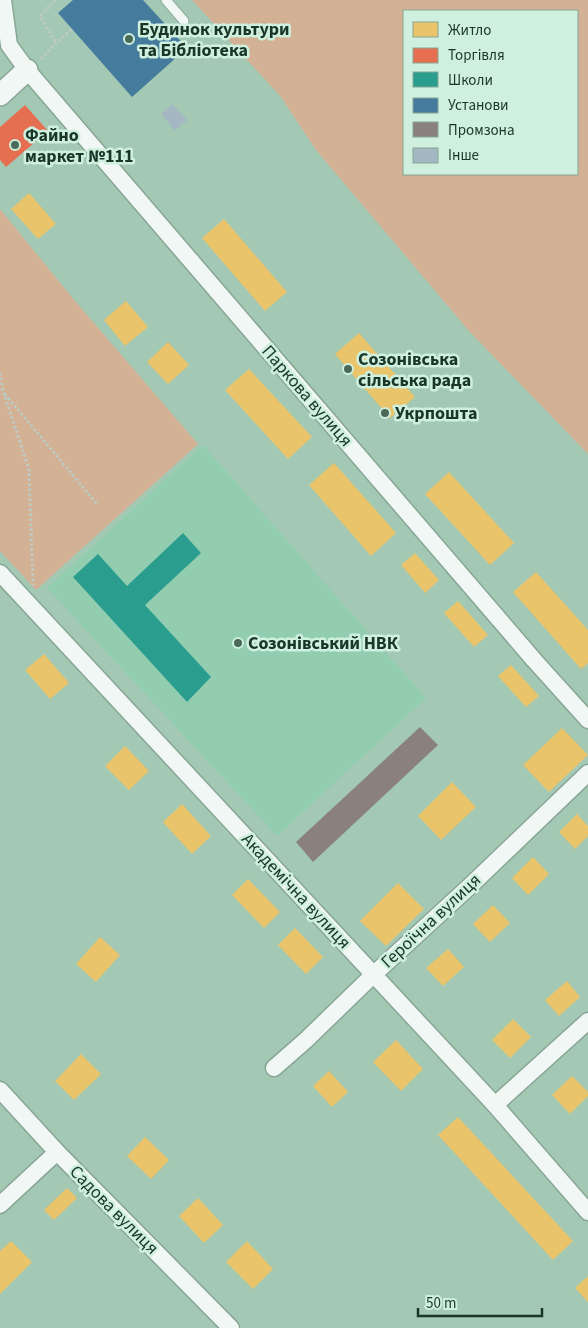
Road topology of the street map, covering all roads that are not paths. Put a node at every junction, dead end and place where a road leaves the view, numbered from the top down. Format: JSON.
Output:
{"nodes":[{"id":1,"x":3,"y":0,"type":"edge"},
{"id":2,"x":166,"y":0,"type":"edge"},
{"id":3,"x":184,"y":21,"type":"dead end"},
{"id":4,"x":27,"y":70,"type":"junction"},
{"id":5,"x":0,"y":95,"type":"edge"},
{"id":6,"x":0,"y":573,"type":"edge"},
{"id":7,"x":588,"y":720,"type":"edge"},
{"id":8,"x":588,"y":773,"type":"edge"},
{"id":9,"x":373,"y":975,"type":"junction"},
{"id":10,"x":588,"y":1021,"type":"edge"},
{"id":11,"x":274,"y":1068,"type":"dead end"},
{"id":12,"x":0,"y":1090,"type":"edge"},
{"id":13,"x":495,"y":1105,"type":"junction"},
{"id":14,"x":57,"y":1152,"type":"junction"},
{"id":15,"x":0,"y":1205,"type":"edge"},
{"id":16,"x":588,"y":1212,"type":"edge"},
{"id":17,"x":231,"y":1328,"type":"edge"}],
"edges":[{"from":1,"to":4,"type":"street","name":"Паркова вулиця"},
{"from":2,"to":3,"type":"lane"},
{"from":4,"to":5,"type":"street"},
{"from":4,"to":7,"type":"street","name":"Паркова вулиця"},
{"from":6,"to":9,"type":"street","name":"Академічна вулиця"},
{"from":8,"to":9,"type":"street","name":"Героїчна вулиця"},
{"from":9,"to":11,"type":"street","name":"Героїчна вулиця"},
{"from":9,"to":13,"type":"street","name":"Академічна вулиця"},
{"from":10,"to":13,"type":"street"},
{"from":12,"to":14,"type":"street","name":"Садова вулиця"},
{"from":13,"to":16,"type":"street","name":"Академічна вулиця"},
{"from":14,"to":15,"type":"street"},
{"from":14,"to":17,"type":"street","name":"Садова вулиця"}]}
